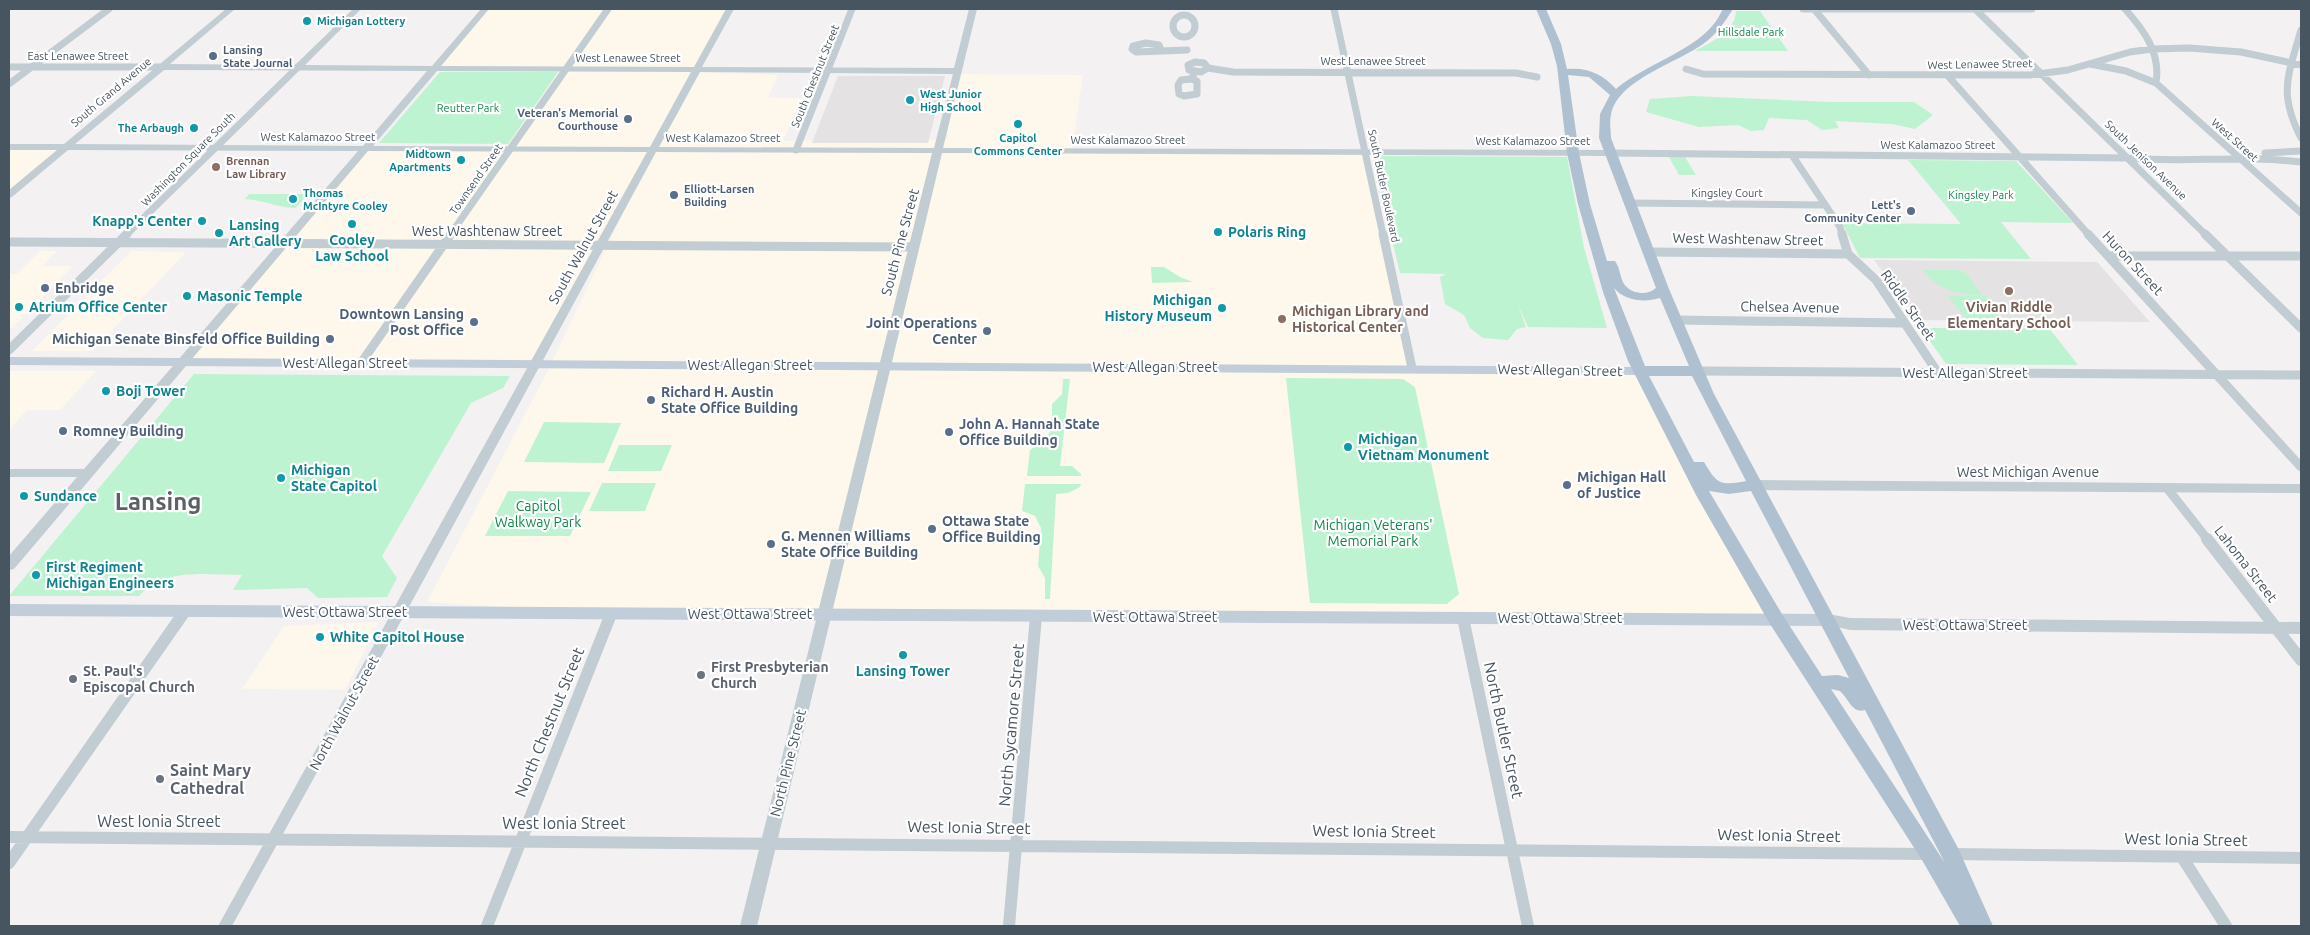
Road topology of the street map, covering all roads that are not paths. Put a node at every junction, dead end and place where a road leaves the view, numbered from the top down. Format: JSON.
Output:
{"nodes":[{"id":1,"x":109,"y":9,"type":"edge"},
{"id":2,"x":230,"y":9,"type":"edge"},
{"id":3,"x":357,"y":9,"type":"edge"},
{"id":4,"x":485,"y":9,"type":"edge"},
{"id":5,"x":608,"y":9,"type":"edge"},
{"id":6,"x":730,"y":9,"type":"edge"},
{"id":7,"x":852,"y":9,"type":"edge"},
{"id":8,"x":973,"y":9,"type":"edge"},
{"id":9,"x":1334,"y":9,"type":"edge"},
{"id":10,"x":1541,"y":9,"type":"edge"},
{"id":11,"x":1728,"y":9,"type":"edge"},
{"id":12,"x":1803,"y":9,"type":"edge"},
{"id":13,"x":1814,"y":9,"type":"edge"},
{"id":14,"x":1976,"y":9,"type":"edge"},
{"id":15,"x":2032,"y":9,"type":"edge"},
{"id":16,"x":2125,"y":9,"type":"edge"},
{"id":17,"x":2301,"y":30,"type":"edge"},
{"id":18,"x":1187,"y":37,"type":"dead end"},
{"id":19,"x":2152,"y":49,"type":"junction"},
{"id":20,"x":1161,"y":50,"type":"dead end"},
{"id":21,"x":1187,"y":50,"type":"junction"},
{"id":22,"x":1192,"y":63,"type":"junction"},
{"id":23,"x":2292,"y":63,"type":"junction"},
{"id":24,"x":2088,"y":64,"type":"junction"},
{"id":25,"x":2301,"y":65,"type":"edge"},
{"id":26,"x":9,"y":67,"type":"edge"},
{"id":27,"x":32,"y":67,"type":"junction"},
{"id":28,"x":160,"y":67,"type":"junction"},
{"id":29,"x":298,"y":67,"type":"junction"},
{"id":30,"x":435,"y":68,"type":"junction"},
{"id":31,"x":1208,"y":68,"type":"junction"},
{"id":32,"x":566,"y":69,"type":"junction"},
{"id":33,"x":697,"y":69,"type":"junction"},
{"id":34,"x":1686,"y":69,"type":"dead end"},
{"id":35,"x":828,"y":70,"type":"junction"},
{"id":36,"x":958,"y":70,"type":"junction"},
{"id":37,"x":1195,"y":72,"type":"junction"},
{"id":38,"x":1348,"y":72,"type":"junction"},
{"id":39,"x":1563,"y":72,"type":"junction"},
{"id":40,"x":2043,"y":74,"type":"junction"},
{"id":41,"x":1869,"y":75,"type":"junction"},
{"id":42,"x":1948,"y":76,"type":"junction"},
{"id":43,"x":1537,"y":77,"type":"dead end"},
{"id":44,"x":1191,"y":79,"type":"dead end"},
{"id":45,"x":2156,"y":83,"type":"junction"},
{"id":46,"x":9,"y":84,"type":"edge"},
{"id":47,"x":1616,"y":95,"type":"junction"},
{"id":48,"x":2301,"y":138,"type":"edge"},
{"id":49,"x":9,"y":147,"type":"edge"},
{"id":50,"x":65,"y":147,"type":"junction"},
{"id":51,"x":215,"y":148,"type":"junction"},
{"id":52,"x":367,"y":148,"type":"junction"},
{"id":53,"x":511,"y":149,"type":"junction"},
{"id":54,"x":654,"y":149,"type":"junction"},
{"id":55,"x":796,"y":150,"type":"junction"},
{"id":56,"x":939,"y":150,"type":"junction"},
{"id":57,"x":2301,"y":151,"type":"edge"},
{"id":58,"x":1365,"y":152,"type":"junction"},
{"id":59,"x":1573,"y":153,"type":"junction"},
{"id":60,"x":1610,"y":153,"type":"junction"},
{"id":61,"x":1792,"y":155,"type":"junction"},
{"id":62,"x":2237,"y":156,"type":"junction"},
{"id":63,"x":2019,"y":157,"type":"junction"},
{"id":64,"x":2127,"y":158,"type":"junction"},
{"id":65,"x":2301,"y":162,"type":"edge"},
{"id":66,"x":9,"y":195,"type":"edge"},
{"id":67,"x":1628,"y":203,"type":"junction"},
{"id":68,"x":1584,"y":204,"type":"junction"},
{"id":69,"x":1825,"y":205,"type":"junction"},
{"id":70,"x":2301,"y":212,"type":"edge"},
{"id":71,"x":9,"y":242,"type":"edge"},
{"id":72,"x":119,"y":243,"type":"junction"},
{"id":73,"x":284,"y":244,"type":"junction"},
{"id":74,"x":444,"y":245,"type":"junction"},
{"id":75,"x":601,"y":246,"type":"junction"},
{"id":76,"x":914,"y":247,"type":"junction"},
{"id":77,"x":1648,"y":252,"type":"junction"},
{"id":78,"x":1848,"y":254,"type":"junction"},
{"id":79,"x":2108,"y":256,"type":"junction"},
{"id":80,"x":2228,"y":256,"type":"junction"},
{"id":81,"x":2301,"y":256,"type":"edge"},
{"id":82,"x":1662,"y":289,"type":"junction"},
{"id":83,"x":1675,"y":320,"type":"junction"},
{"id":84,"x":1904,"y":323,"type":"junction"},
{"id":85,"x":2301,"y":328,"type":"edge"},
{"id":86,"x":9,"y":350,"type":"edge"},
{"id":87,"x":9,"y":361,"type":"edge"},
{"id":88,"x":181,"y":362,"type":"junction"},
{"id":89,"x":361,"y":363,"type":"junction"},
{"id":90,"x":536,"y":364,"type":"junction"},
{"id":91,"x":884,"y":366,"type":"junction"},
{"id":92,"x":1412,"y":368,"type":"junction"},
{"id":93,"x":1641,"y":371,"type":"junction"},
{"id":94,"x":1698,"y":371,"type":"junction"},
{"id":95,"x":1938,"y":373,"type":"junction"},
{"id":96,"x":2217,"y":374,"type":"junction"},
{"id":97,"x":2301,"y":375,"type":"edge"},
{"id":98,"x":1653,"y":393,"type":"junction"},
{"id":99,"x":2301,"y":467,"type":"edge"},
{"id":100,"x":9,"y":473,"type":"edge"},
{"id":101,"x":87,"y":473,"type":"junction"},
{"id":102,"x":856,"y":484,"type":"joint"},
{"id":103,"x":1754,"y":485,"type":"junction"},
{"id":104,"x":2166,"y":488,"type":"junction"},
{"id":105,"x":2301,"y":489,"type":"edge"},
{"id":106,"x":462,"y":499,"type":"joint"},
{"id":107,"x":9,"y":565,"type":"edge"},
{"id":108,"x":9,"y":610,"type":"edge"},
{"id":109,"x":185,"y":611,"type":"junction"},
{"id":110,"x":399,"y":612,"type":"junction"},
{"id":111,"x":610,"y":614,"type":"junction"},
{"id":112,"x":824,"y":615,"type":"junction"},
{"id":113,"x":1036,"y":616,"type":"junction"},
{"id":114,"x":1463,"y":618,"type":"junction"},
{"id":115,"x":1776,"y":619,"type":"junction"},
{"id":116,"x":1828,"y":620,"type":"junction"},
{"id":117,"x":2276,"y":628,"type":"junction"},
{"id":118,"x":2301,"y":628,"type":"edge"},
{"id":119,"x":2301,"y":660,"type":"edge"},
{"id":120,"x":1821,"y":688,"type":"junction"},
{"id":121,"x":1911,"y":782,"type":"junction"},
{"id":122,"x":9,"y":837,"type":"edge"},
{"id":123,"x":27,"y":838,"type":"junction"},
{"id":124,"x":273,"y":839,"type":"junction"},
{"id":125,"x":521,"y":841,"type":"junction"},
{"id":126,"x":769,"y":842,"type":"junction"},
{"id":127,"x":1017,"y":845,"type":"junction"},
{"id":128,"x":1512,"y":850,"type":"junction"},
{"id":129,"x":1929,"y":854,"type":"junction"},
{"id":130,"x":1951,"y":854,"type":"junction"},
{"id":131,"x":2182,"y":857,"type":"junction"},
{"id":132,"x":2301,"y":858,"type":"edge"},
{"id":133,"x":9,"y":863,"type":"edge"},
{"id":134,"x":225,"y":926,"type":"edge"},
{"id":135,"x":487,"y":926,"type":"edge"},
{"id":136,"x":748,"y":926,"type":"edge"},
{"id":137,"x":1009,"y":926,"type":"edge"},
{"id":138,"x":1528,"y":926,"type":"edge"},
{"id":139,"x":1971,"y":926,"type":"edge"},
{"id":140,"x":1983,"y":926,"type":"edge"},
{"id":141,"x":2226,"y":926,"type":"edge"}],
"edges":[{"from":1,"to":27,"type":"street"},
{"from":2,"to":28,"type":"street","name":"South Grand Avenue"},
{"from":3,"to":29,"type":"street"},
{"from":4,"to":30,"type":"street"},
{"from":5,"to":32,"type":"street","name":"Townsend Street"},
{"from":6,"to":33,"type":"street","name":"South Walnut Street"},
{"from":7,"to":35,"type":"street","name":"South Chestnut Street"},
{"from":8,"to":36,"type":"street","name":"South Pine Street"},
{"from":9,"to":38,"type":"street","name":"South Butler Boulevard"},
{"from":10,"to":39,"type":"main road"},
{"from":11,"to":47,"type":"main road"},
{"from":12,"to":13,"type":"street"},
{"from":13,"to":14,"type":"street"},
{"from":13,"to":41,"type":"street"},
{"from":14,"to":15,"type":"street"},
{"from":14,"to":40,"type":"street","name":"South Jenison Avenue"},
{"from":16,"to":19,"type":"street"},
{"from":17,"to":23,"type":"street"},
{"from":18,"to":21,"type":"street"},
{"from":19,"to":23,"type":"street","name":"West Lenawee Street"},
{"from":19,"to":24,"type":"street","name":"West Lenawee Street"},
{"from":19,"to":45,"type":"street"},
{"from":20,"to":21,"type":"street"},
{"from":21,"to":22,"type":"street"},
{"from":22,"to":31,"type":"street","name":"West Lenawee Street"},
{"from":22,"to":37,"type":"street"},
{"from":23,"to":25,"type":"street","name":"West Lenawee Street"},
{"from":23,"to":48,"type":"street"},
{"from":24,"to":40,"type":"street","name":"West Lenawee Street"},
{"from":24,"to":45,"type":"street","name":"West Street"},
{"from":26,"to":27,"type":"street","name":"East Lenawee Street"},
{"from":27,"to":28,"type":"street","name":"East Lenawee Street"},
{"from":27,"to":46,"type":"street"},
{"from":28,"to":29,"type":"street","name":"East Lenawee Street"},
{"from":28,"to":50,"type":"street","name":"South Grand Avenue"},
{"from":29,"to":30,"type":"street","name":"West Lenawee Street"},
{"from":29,"to":51,"type":"street","name":"Washington Square South"},
{"from":30,"to":32,"type":"street","name":"West Lenawee Street"},
{"from":30,"to":52,"type":"street"},
{"from":31,"to":37,"type":"street","name":"West Lenawee Street"},
{"from":31,"to":38,"type":"street","name":"West Lenawee Street"},
{"from":32,"to":33,"type":"street","name":"West Lenawee Street"},
{"from":32,"to":53,"type":"street","name":"Townsend Street"},
{"from":33,"to":35,"type":"street","name":"West Lenawee Street"},
{"from":33,"to":54,"type":"street","name":"South Walnut Street"},
{"from":34,"to":41,"type":"street","name":"West Lenawee Street"},
{"from":35,"to":36,"type":"street","name":"West Lenawee Street"},
{"from":35,"to":55,"type":"street","name":"South Chestnut Street"},
{"from":36,"to":56,"type":"street","name":"South Pine Street"},
{"from":37,"to":44,"type":"street"},
{"from":38,"to":43,"type":"street","name":"West Lenawee Street"},
{"from":38,"to":58,"type":"street","name":"South Butler Boulevard"},
{"from":39,"to":47,"type":"main road"},
{"from":39,"to":59,"type":"main road"},
{"from":40,"to":42,"type":"street","name":"West Lenawee Street"},
{"from":40,"to":64,"type":"street","name":"South Jenison Avenue"},
{"from":41,"to":42,"type":"street","name":"West Lenawee Street"},
{"from":42,"to":63,"type":"street","name":"Huron Street"},
{"from":45,"to":62,"type":"street","name":"West Street"},
{"from":47,"to":60,"type":"main road"},
{"from":49,"to":50,"type":"street","name":"West Kalamazoo Street"},
{"from":50,"to":51,"type":"street","name":"West Kalamazoo Street"},
{"from":50,"to":66,"type":"street","name":"South Grand Avenue"},
{"from":51,"to":52,"type":"street","name":"West Kalamazoo Street"},
{"from":51,"to":72,"type":"street","name":"Washington Square South"},
{"from":52,"to":53,"type":"street","name":"West Kalamazoo Street"},
{"from":52,"to":73,"type":"street"},
{"from":53,"to":54,"type":"street","name":"West Kalamazoo Street"},
{"from":53,"to":74,"type":"street","name":"Townsend Street"},
{"from":54,"to":55,"type":"street","name":"West Kalamazoo Street"},
{"from":54,"to":75,"type":"street","name":"South Walnut Street"},
{"from":55,"to":56,"type":"street","name":"West Kalamazoo Street"},
{"from":56,"to":58,"type":"street","name":"West Kalamazoo Street"},
{"from":56,"to":76,"type":"street","name":"South Pine Street"},
{"from":57,"to":62,"type":"street","name":"West Kalamazoo Street"},
{"from":58,"to":59,"type":"street","name":"West Kalamazoo Street"},
{"from":58,"to":92,"type":"street","name":"South Butler Boulevard"},
{"from":59,"to":60,"type":"street","name":"West Kalamazoo Street"},
{"from":59,"to":68,"type":"main road"},
{"from":60,"to":61,"type":"street","name":"West Kalamazoo Street"},
{"from":60,"to":67,"type":"main road"},
{"from":61,"to":63,"type":"street","name":"West Kalamazoo Street"},
{"from":61,"to":69,"type":"street"},
{"from":62,"to":64,"type":"street","name":"West Kalamazoo Street"},
{"from":62,"to":65,"type":"street","name":"West Kalamazoo Street"},
{"from":62,"to":70,"type":"street","name":"West Street"},
{"from":63,"to":64,"type":"street","name":"West Kalamazoo Street"},
{"from":63,"to":79,"type":"street","name":"Huron Street"},
{"from":64,"to":80,"type":"street","name":"South Jenison Avenue"},
{"from":67,"to":69,"type":"street","name":"Kingsley Court"},
{"from":67,"to":77,"type":"main road"},
{"from":68,"to":82,"type":"main road"},
{"from":68,"to":93,"type":"main road"},
{"from":69,"to":78,"type":"street"},
{"from":71,"to":72,"type":"street","name":"West Washtenaw Street"},
{"from":72,"to":73,"type":"street","name":"West Washtenaw Street"},
{"from":72,"to":86,"type":"street","name":"Washington Square South"},
{"from":73,"to":74,"type":"street","name":"West Washtenaw Street"},
{"from":73,"to":88,"type":"street"},
{"from":74,"to":75,"type":"street","name":"West Washtenaw Street"},
{"from":74,"to":89,"type":"street","name":"Townsend Street"},
{"from":75,"to":76,"type":"street","name":"West Washtenaw Street"},
{"from":75,"to":90,"type":"street","name":"South Walnut Street"},
{"from":76,"to":91,"type":"street","name":"South Pine Street"},
{"from":77,"to":78,"type":"street","name":"West Washtenaw Street"},
{"from":77,"to":82,"type":"main road"},
{"from":78,"to":84,"type":"street","name":"Riddle Street"},
{"from":79,"to":80,"type":"street"},
{"from":79,"to":96,"type":"street","name":"Huron Street"},
{"from":80,"to":81,"type":"street"},
{"from":80,"to":85,"type":"street","name":"South Jenison Avenue"},
{"from":82,"to":83,"type":"main road"},
{"from":83,"to":84,"type":"street","name":"Chelsea Avenue"},
{"from":83,"to":94,"type":"main road"},
{"from":84,"to":95,"type":"street","name":"Riddle Street"},
{"from":87,"to":88,"type":"main road","name":"West Allegan Street"},
{"from":88,"to":89,"type":"main road","name":"West Allegan Street"},
{"from":88,"to":101,"type":"street"},
{"from":89,"to":90,"type":"main road","name":"West Allegan Street"},
{"from":90,"to":91,"type":"main road","name":"West Allegan Street"},
{"from":90,"to":106,"type":"street","name":"South Walnut Street"},
{"from":91,"to":92,"type":"main road","name":"West Allegan Street"},
{"from":91,"to":102,"type":"street","name":"South Pine Street"},
{"from":92,"to":93,"type":"main road","name":"West Allegan Street"},
{"from":93,"to":94,"type":"main road","name":"West Allegan Street"},
{"from":93,"to":98,"type":"main road"},
{"from":94,"to":95,"type":"street","name":"West Allegan Street"},
{"from":94,"to":103,"type":"main road"},
{"from":95,"to":96,"type":"street","name":"West Allegan Street"},
{"from":96,"to":97,"type":"street","name":"West Allegan Street"},
{"from":96,"to":99,"type":"street","name":"Huron Street"},
{"from":98,"to":103,"type":"main road"},
{"from":98,"to":115,"type":"main road"},
{"from":100,"to":101,"type":"street"},
{"from":101,"to":107,"type":"street"},
{"from":102,"to":112,"type":"street","name":"North Pine Street"},
{"from":103,"to":104,"type":"street","name":"West Michigan Avenue"},
{"from":103,"to":116,"type":"main road"},
{"from":104,"to":105,"type":"street","name":"West Michigan Avenue"},
{"from":104,"to":117,"type":"street","name":"Lahoma Street"},
{"from":106,"to":110,"type":"street","name":"North Walnut Street"},
{"from":108,"to":109,"type":"main road","name":"West Ottawa Street"},
{"from":109,"to":110,"type":"main road","name":"West Ottawa Street"},
{"from":109,"to":123,"type":"street"},
{"from":110,"to":111,"type":"main road","name":"West Ottawa Street"},
{"from":110,"to":124,"type":"street","name":"North Walnut Street"},
{"from":111,"to":112,"type":"main road","name":"West Ottawa Street"},
{"from":111,"to":125,"type":"street","name":"North Chestnut Street"},
{"from":112,"to":113,"type":"main road","name":"West Ottawa Street"},
{"from":112,"to":126,"type":"street","name":"North Pine Street"},
{"from":113,"to":114,"type":"main road","name":"West Ottawa Street"},
{"from":113,"to":127,"type":"street","name":"North Sycamore Street"},
{"from":114,"to":115,"type":"main road","name":"West Ottawa Street"},
{"from":114,"to":128,"type":"street","name":"North Butler Street"},
{"from":115,"to":116,"type":"main road","name":"West Ottawa Street"},
{"from":115,"to":120,"type":"main road"},
{"from":116,"to":117,"type":"street","name":"West Ottawa Street"},
{"from":116,"to":121,"type":"main road"},
{"from":117,"to":118,"type":"street","name":"West Ottawa Street"},
{"from":117,"to":119,"type":"street","name":"Lahoma Street"},
{"from":120,"to":121,"type":"main road"},
{"from":120,"to":129,"type":"main road"},
{"from":121,"to":130,"type":"main road"},
{"from":122,"to":123,"type":"street","name":"West Ionia Street"},
{"from":123,"to":124,"type":"street","name":"West Ionia Street"},
{"from":123,"to":133,"type":"street"},
{"from":124,"to":125,"type":"street","name":"West Ionia Street"},
{"from":124,"to":134,"type":"street","name":"North Walnut Street"},
{"from":125,"to":126,"type":"street","name":"West Ionia Street"},
{"from":125,"to":135,"type":"street","name":"North Chestnut Street"},
{"from":126,"to":127,"type":"street","name":"West Ionia Street"},
{"from":126,"to":136,"type":"street","name":"North Pine Street"},
{"from":127,"to":128,"type":"street","name":"West Ionia Street"},
{"from":127,"to":137,"type":"street","name":"North Sycamore Street"},
{"from":128,"to":129,"type":"street","name":"West Ionia Street"},
{"from":128,"to":138,"type":"street","name":"North Butler Street"},
{"from":129,"to":139,"type":"main road"},
{"from":130,"to":131,"type":"street","name":"West Ionia Street"},
{"from":130,"to":140,"type":"main road"},
{"from":131,"to":132,"type":"street","name":"West Ionia Street"},
{"from":131,"to":141,"type":"street"}]}
